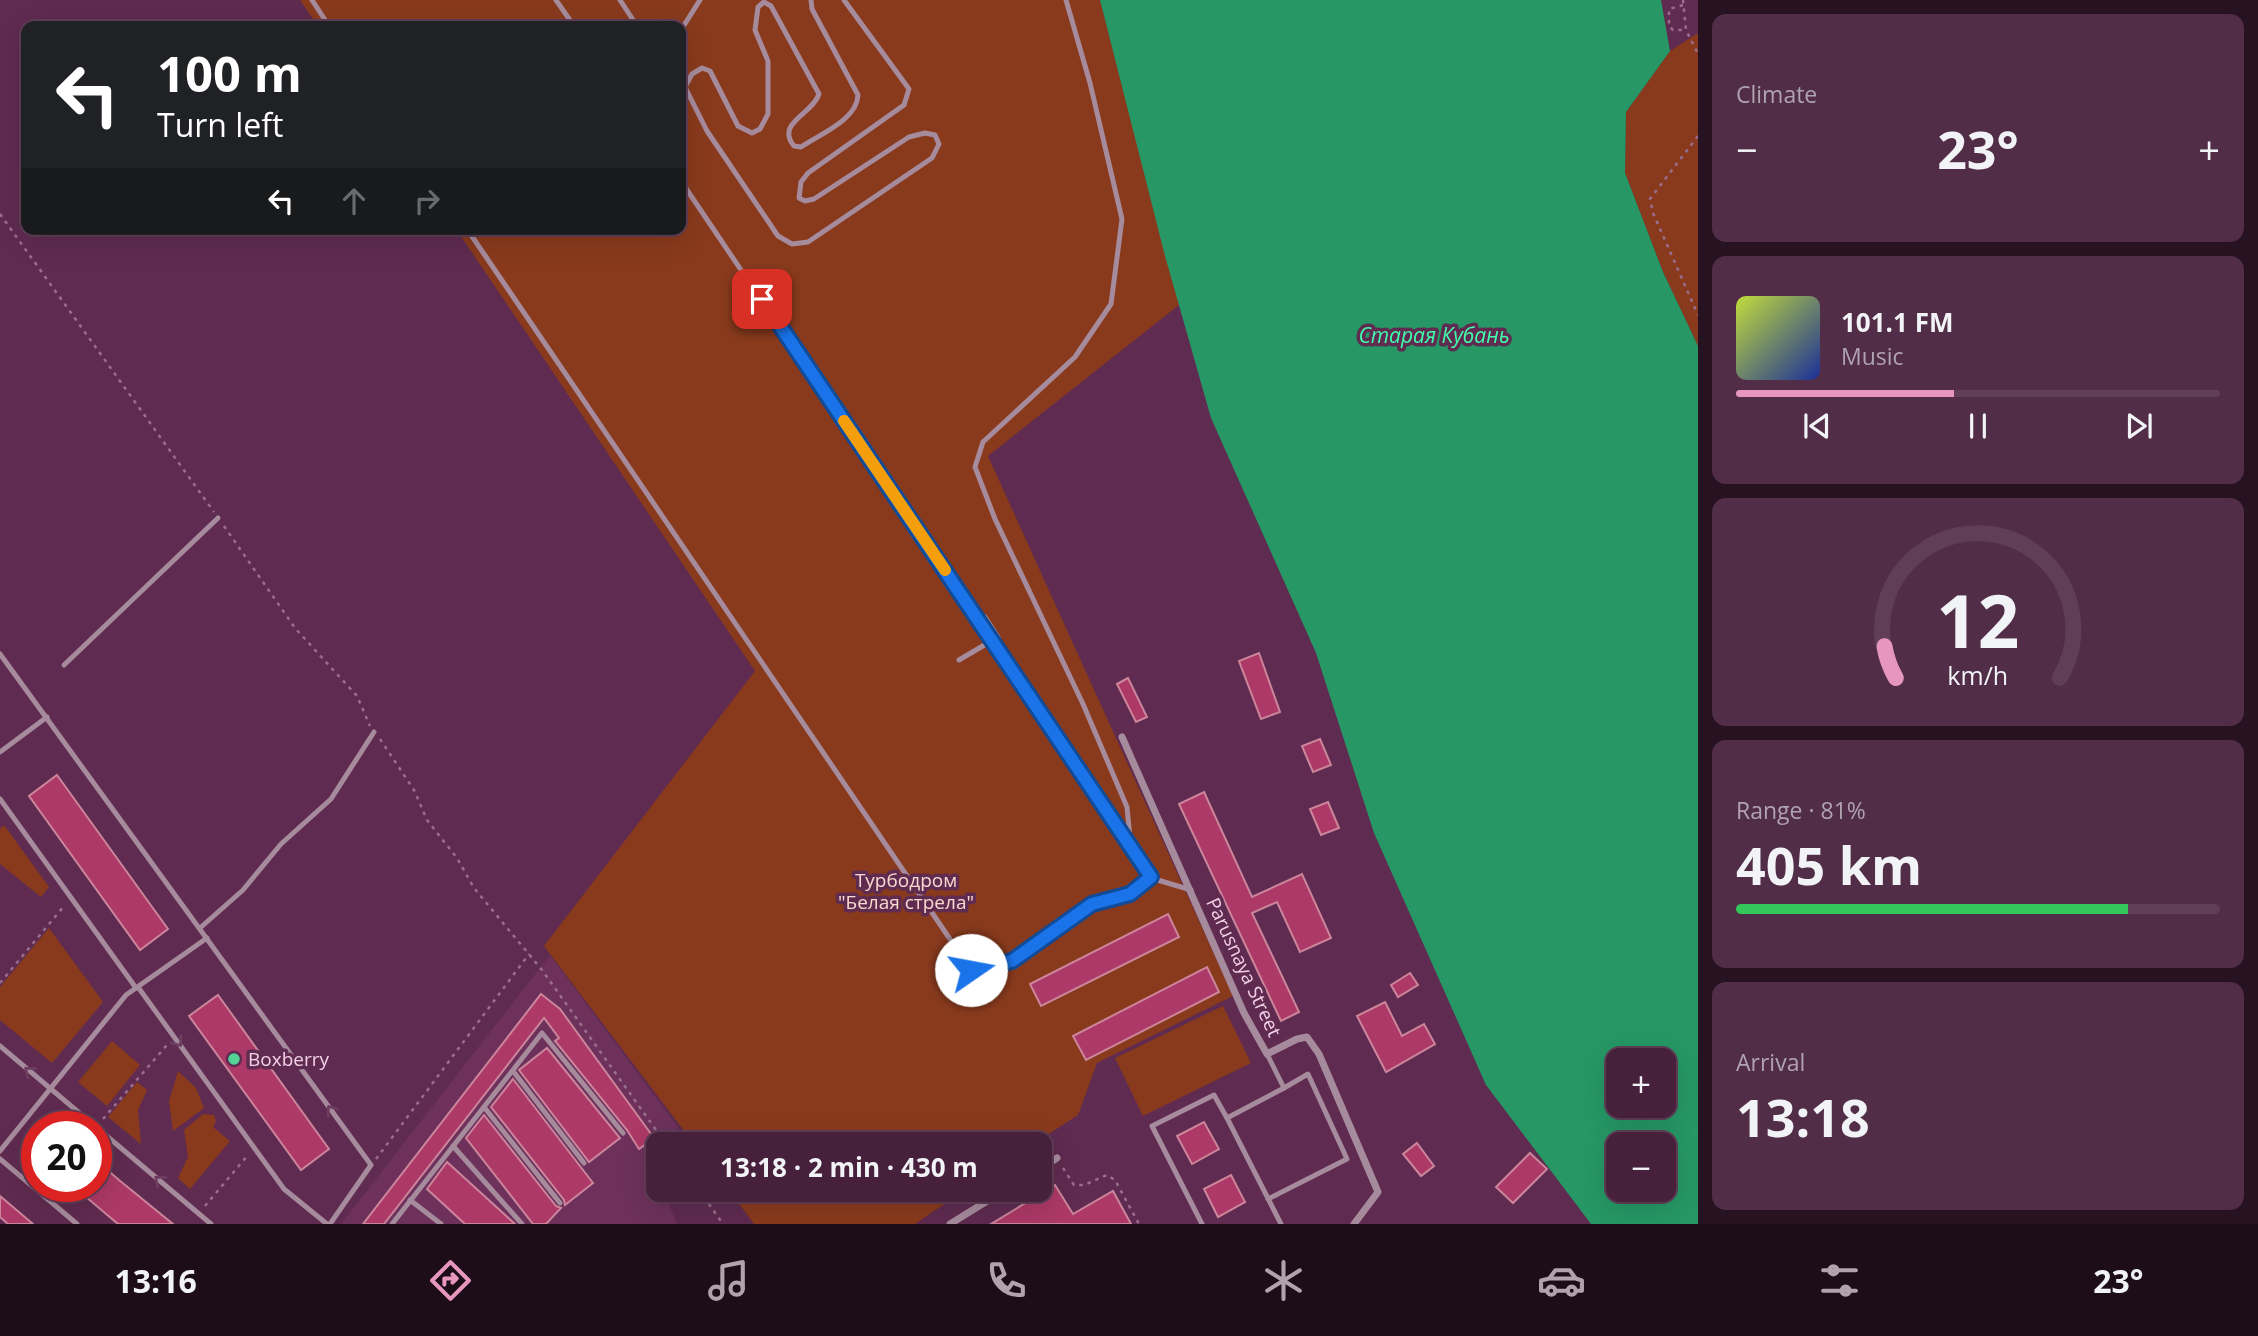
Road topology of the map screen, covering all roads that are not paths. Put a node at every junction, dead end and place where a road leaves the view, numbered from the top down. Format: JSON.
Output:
{"nodes":[{"id":1,"x":312,"y":0,"type":"edge"},
{"id":2,"x":556,"y":0,"type":"edge"},
{"id":3,"x":620,"y":0,"type":"edge"},
{"id":4,"x":700,"y":0,"type":"edge"},
{"id":5,"x":811,"y":0,"type":"edge"},
{"id":6,"x":844,"y":0,"type":"edge"},
{"id":7,"x":1066,"y":0,"type":"edge"},
{"id":8,"x":326,"y":21,"type":"edge"},
{"id":9,"x":571,"y":21,"type":"edge"},
{"id":10,"x":634,"y":21,"type":"edge"},
{"id":11,"x":686,"y":22,"type":"edge"},
{"id":12,"x":686,"y":85,"type":"edge"},
{"id":13,"x":686,"y":89,"type":"edge"},
{"id":14,"x":686,"y":188,"type":"edge"},
{"id":15,"x":471,"y":235,"type":"edge"},
{"id":16,"x":218,"y":518,"type":"road end"},
{"id":17,"x":992,"y":640,"type":"junction"},
{"id":18,"x":0,"y":654,"type":"edge"},
{"id":19,"x":959,"y":660,"type":"dead end"},
{"id":20,"x":64,"y":665,"type":"dead end"},
{"id":21,"x":47,"y":718,"type":"junction"},
{"id":22,"x":374,"y":732,"type":"road end"},
{"id":23,"x":1122,"y":737,"type":"dead end"},
{"id":24,"x":0,"y":752,"type":"edge"},
{"id":25,"x":0,"y":799,"type":"edge"},
{"id":26,"x":1131,"y":848,"type":"junction"},
{"id":27,"x":1151,"y":877,"type":"junction"},
{"id":28,"x":1191,"y":890,"type":"junction"},
{"id":29,"x":200,"y":928,"type":"junction"},
{"id":30,"x":207,"y":938,"type":"junction"},
{"id":31,"x":137,"y":987,"type":"junction"},
{"id":32,"x":0,"y":1046,"type":"edge"},
{"id":33,"x":1267,"y":1054,"type":"junction"},
{"id":34,"x":513,"y":1071,"type":"junction"},
{"id":35,"x":1284,"y":1088,"type":"junction"},
{"id":36,"x":51,"y":1090,"type":"junction"},
{"id":37,"x":484,"y":1107,"type":"junction"},
{"id":38,"x":77,"y":1111,"type":"edge"},
{"id":39,"x":1227,"y":1118,"type":"junction"},
{"id":40,"x":623,"y":1133,"type":"dead end"},
{"id":41,"x":112,"y":1141,"type":"edge"},
{"id":42,"x":453,"y":1146,"type":"junction"},
{"id":43,"x":0,"y":1151,"type":"edge"},
{"id":44,"x":1057,"y":1158,"type":"road end"},
{"id":45,"x":0,"y":1159,"type":"edge"},
{"id":46,"x":1052,"y":1161,"type":"edge"},
{"id":47,"x":584,"y":1164,"type":"dead end"},
{"id":48,"x":1268,"y":1199,"type":"junction"},
{"id":49,"x":410,"y":1200,"type":"junction"},
{"id":50,"x":986,"y":1202,"type":"edge"},
{"id":51,"x":560,"y":1203,"type":"dead end"},
{"id":52,"x":77,"y":1224,"type":"edge"},
{"id":53,"x":211,"y":1224,"type":"edge"},
{"id":54,"x":328,"y":1224,"type":"edge"},
{"id":55,"x":392,"y":1224,"type":"edge"},
{"id":56,"x":441,"y":1224,"type":"edge"},
{"id":57,"x":522,"y":1224,"type":"edge"},
{"id":58,"x":950,"y":1224,"type":"edge"},
{"id":59,"x":1202,"y":1224,"type":"edge"},
{"id":60,"x":1281,"y":1224,"type":"edge"},
{"id":61,"x":1354,"y":1224,"type":"edge"}],
"edges":[{"from":1,"to":8,"type":"lane"},
{"from":2,"to":9,"type":"lane"},
{"from":3,"to":10,"type":"lane"},
{"from":4,"to":11,"type":"lane"},
{"from":5,"to":12,"type":"lane"},
{"from":6,"to":13,"type":"lane"},
{"from":7,"to":26,"type":"lane"},
{"from":14,"to":17,"type":"lane"},
{"from":15,"to":27,"type":"lane"},
{"from":16,"to":20,"type":"lane"},
{"from":17,"to":19,"type":"lane"},
{"from":17,"to":26,"type":"lane"},
{"from":18,"to":21,"type":"lane"},
{"from":21,"to":24,"type":"lane"},
{"from":21,"to":29,"type":"lane"},
{"from":22,"to":29,"type":"lane"},
{"from":23,"to":28,"type":"street","name":"Parusnaya Street"},
{"from":25,"to":31,"type":"lane"},
{"from":26,"to":27,"type":"lane"},
{"from":27,"to":28,"type":"lane"},
{"from":28,"to":33,"type":"street","name":"Parusnaya Street"},
{"from":29,"to":30,"type":"lane"},
{"from":30,"to":31,"type":"lane"},
{"from":54,"to":30,"type":"lane","one_way":true},
{"from":31,"to":36,"type":"lane"},
{"from":31,"to":54,"type":"lane","one_way":true},
{"from":36,"to":32,"type":"lane","one_way":true},
{"from":33,"to":35,"type":"lane"},
{"from":33,"to":61,"type":"street","name":"Parusnaya Street"},
{"from":34,"to":37,"type":"lane"},
{"from":34,"to":40,"type":"lane"},
{"from":34,"to":47,"type":"lane"},
{"from":35,"to":39,"type":"lane"},
{"from":35,"to":48,"type":"lane"},
{"from":36,"to":38,"type":"lane"},
{"from":36,"to":43,"type":"lane"},
{"from":37,"to":42,"type":"lane"},
{"from":37,"to":51,"type":"lane"},
{"from":39,"to":48,"type":"lane"},
{"from":39,"to":59,"type":"lane"},
{"from":53,"to":41,"type":"lane","one_way":true},
{"from":42,"to":49,"type":"lane"},
{"from":42,"to":57,"type":"lane"},
{"from":44,"to":46,"type":"street"},
{"from":45,"to":52,"type":"lane"},
{"from":48,"to":60,"type":"lane"},
{"from":49,"to":55,"type":"lane"},
{"from":49,"to":56,"type":"lane"},
{"from":50,"to":58,"type":"street"}]}
